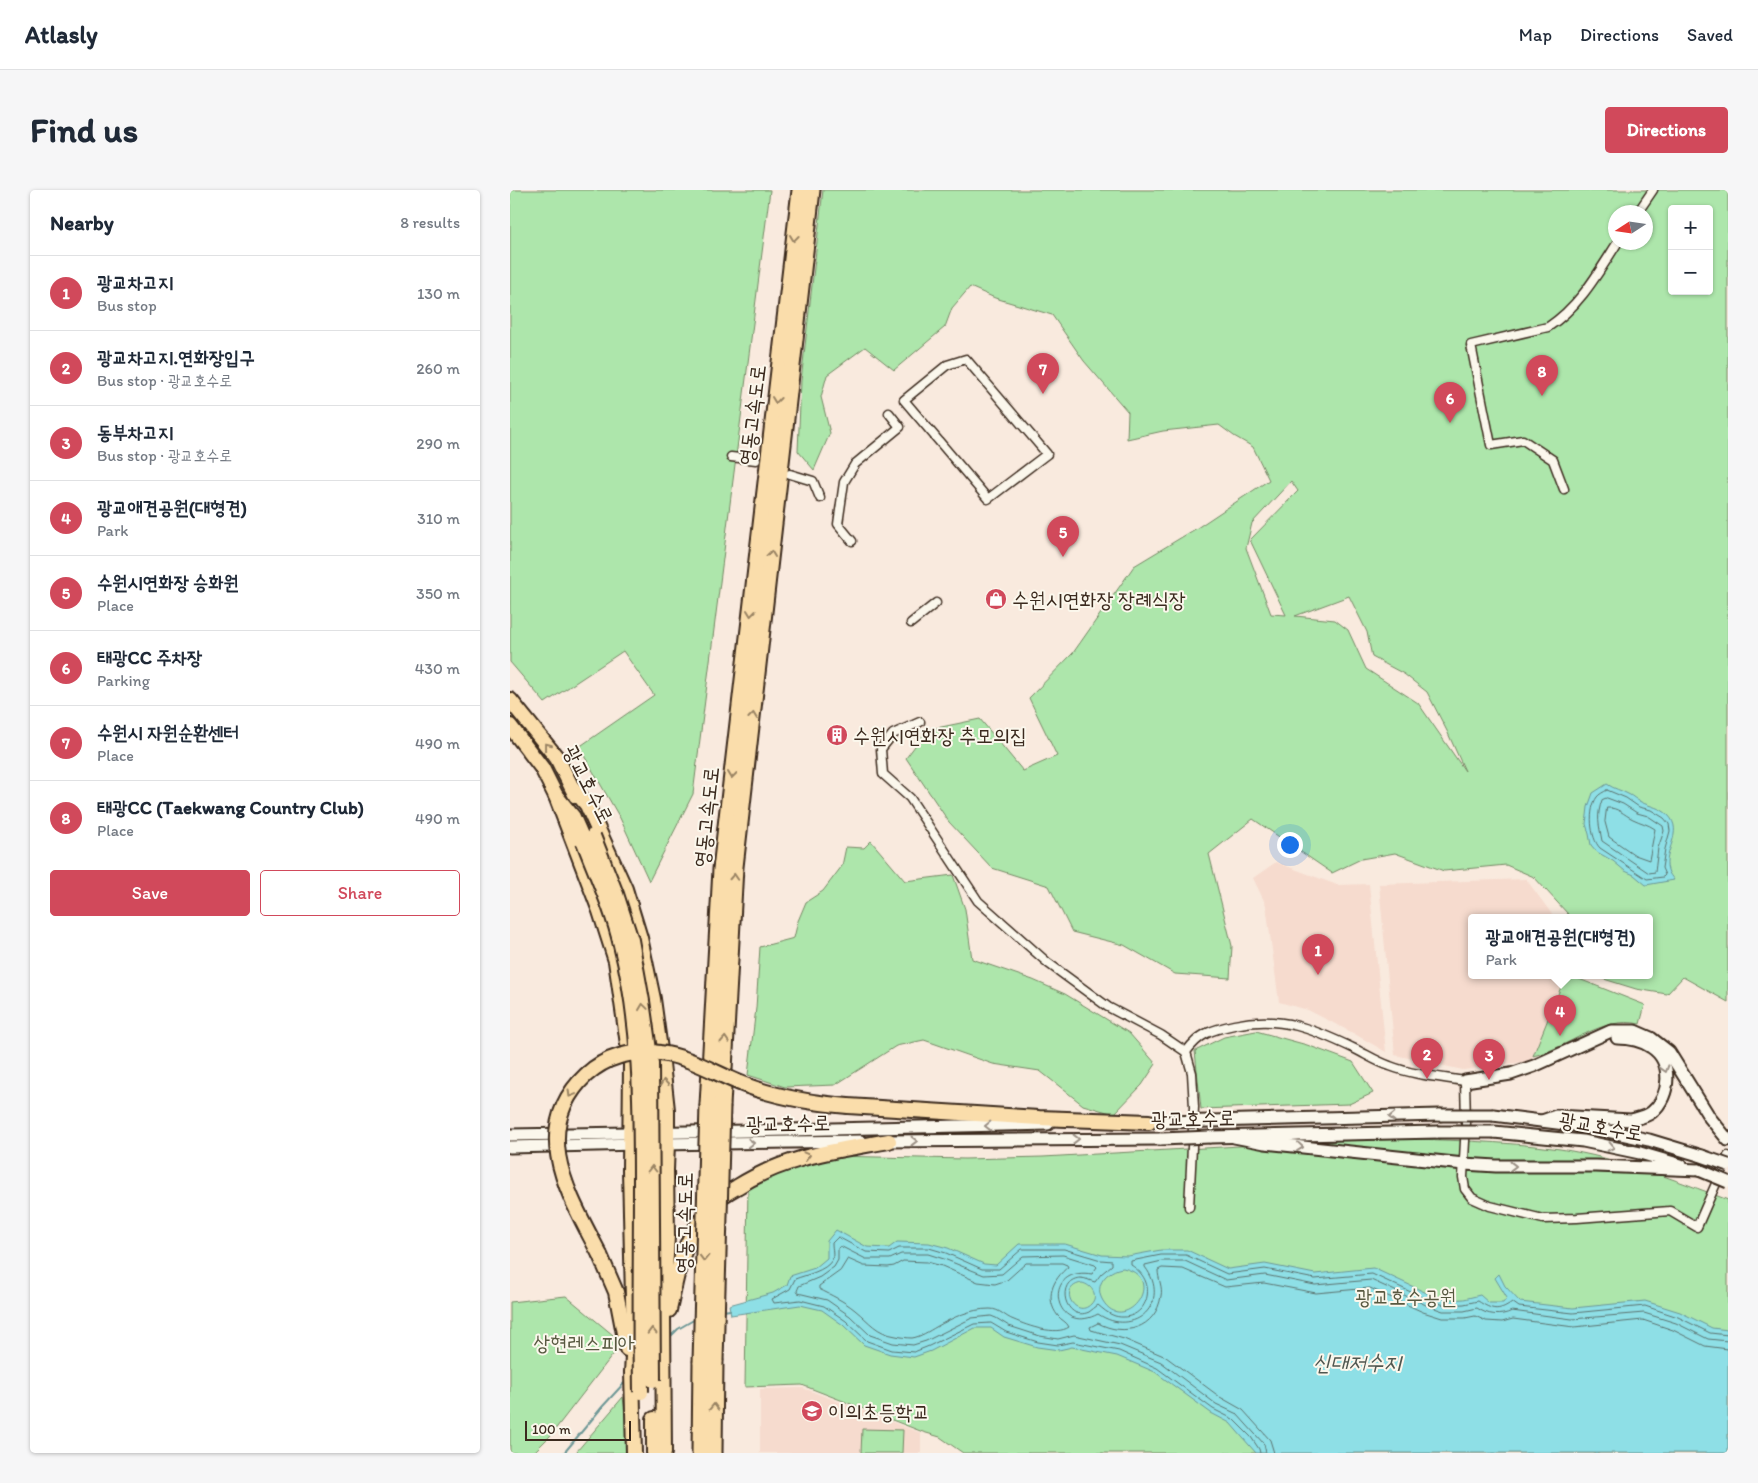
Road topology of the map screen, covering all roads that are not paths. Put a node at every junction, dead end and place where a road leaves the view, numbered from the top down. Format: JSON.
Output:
{"nodes":[{"id":1,"x":800,"y":190,"type":"edge"},
{"id":2,"x":812,"y":190,"type":"edge"},
{"id":3,"x":1653,"y":190,"type":"edge"},
{"id":4,"x":1643,"y":205,"type":"edge"},
{"id":5,"x":1613,"y":250,"type":"edge"},
{"id":6,"x":904,"y":400,"type":"joint"},
{"id":7,"x":889,"y":413,"type":"dead end"},
{"id":8,"x":731,"y":457,"type":"dead end"},
{"id":9,"x":756,"y":460,"type":"dead end"},
{"id":10,"x":790,"y":474,"type":"dead end"},
{"id":11,"x":1564,"y":489,"type":"dead end"},
{"id":12,"x":820,"y":498,"type":"dead end"},
{"id":13,"x":852,"y":541,"type":"dead end"},
{"id":14,"x":936,"y":604,"type":"dead end"},
{"id":15,"x":911,"y":623,"type":"dead end"},
{"id":16,"x":510,"y":700,"type":"edge"},
{"id":17,"x":920,"y":722,"type":"dead end"},
{"id":18,"x":510,"y":726,"type":"edge"},
{"id":19,"x":573,"y":788,"type":"junction"},
{"id":20,"x":556,"y":796,"type":"junction"},
{"id":21,"x":589,"y":839,"type":"junction"},
{"id":22,"x":1596,"y":1039,"type":"junction"},
{"id":23,"x":1186,"y":1052,"type":"junction"},
{"id":24,"x":1465,"y":1081,"type":"junction"},
{"id":25,"x":715,"y":1105,"type":"junction"},
{"id":26,"x":1542,"y":1121,"type":"junction"},
{"id":27,"x":1154,"y":1122,"type":"junction"},
{"id":28,"x":510,"y":1135,"type":"edge"},
{"id":29,"x":1234,"y":1137,"type":"junction"},
{"id":30,"x":667,"y":1138,"type":"junction"},
{"id":31,"x":630,"y":1139,"type":"junction"},
{"id":32,"x":1728,"y":1140,"type":"edge"},
{"id":33,"x":889,"y":1141,"type":"junction"},
{"id":34,"x":510,"y":1147,"type":"edge"},
{"id":35,"x":1728,"y":1156,"type":"edge"},
{"id":36,"x":1464,"y":1164,"type":"junction"},
{"id":37,"x":1728,"y":1165,"type":"edge"},
{"id":38,"x":1699,"y":1170,"type":"junction"},
{"id":39,"x":1728,"y":1182,"type":"edge"},
{"id":40,"x":1189,"y":1207,"type":"dead end"},
{"id":41,"x":666,"y":1312,"type":"junction"},
{"id":42,"x":630,"y":1343,"type":"junction"},
{"id":43,"x":708,"y":1362,"type":"junction"},
{"id":44,"x":658,"y":1376,"type":"junction"},
{"id":45,"x":637,"y":1398,"type":"junction"},
{"id":46,"x":634,"y":1453,"type":"edge"},
{"id":47,"x":642,"y":1453,"type":"edge"},
{"id":48,"x":654,"y":1453,"type":"edge"},
{"id":49,"x":664,"y":1453,"type":"edge"},
{"id":50,"x":700,"y":1453,"type":"edge"},
{"id":51,"x":714,"y":1453,"type":"edge"}],
"edges":[{"from":1,"to":25,"type":"highway","name":"영동고속도로","one_way":true},
{"from":25,"to":2,"type":"highway","name":"영동고속도로","one_way":true},
{"from":3,"to":4,"type":"street"},
{"from":5,"to":11,"type":"street"},
{"from":6,"to":6,"type":"street"},
{"from":7,"to":13,"type":"street"},
{"from":8,"to":9,"type":"street"},
{"from":10,"to":12,"type":"street"},
{"from":14,"to":15,"type":"street"},
{"from":19,"to":16,"type":"highway","name":"광교호수로","one_way":true},
{"from":17,"to":23,"type":"street"},
{"from":18,"to":20,"type":"highway","name":"광교호수로"},
{"from":19,"to":21,"type":"highway","name":"광교호수로"},
{"from":30,"to":19,"type":"highway","one_way":true},
{"from":20,"to":21,"type":"highway","name":"광교호수로"},
{"from":20,"to":31,"type":"highway"},
{"from":44,"to":21,"type":"highway","name":"광교호수로","one_way":true,"bridge":true},
{"from":21,"to":45,"type":"highway","name":"광교호수로","bridge":true},
{"from":22,"to":24,"type":"main road"},
{"from":22,"to":26,"type":"main road","one_way":true},
{"from":22,"to":32,"type":"main road"},
{"from":23,"to":24,"type":"street"},
{"from":23,"to":40,"type":"street"},
{"from":24,"to":36,"type":"street"},
{"from":25,"to":43,"type":"highway","name":"영동고속도로","bridge":true},
{"from":26,"to":27,"type":"main road","name":"광교호수로","one_way":true,"bridge":true},
{"from":26,"to":37,"type":"main road","name":"광교호수로","bridge":true},
{"from":27,"to":30,"type":"main road","name":"광교호수로","one_way":true},
{"from":27,"to":42,"type":"highway","one_way":true,"bridge":true},
{"from":28,"to":31,"type":"main road","name":"광교호수로"},
{"from":33,"to":29,"type":"main road","name":"광교호수로","one_way":true,"bridge":true},
{"from":29,"to":36,"type":"main road","one_way":true},
{"from":29,"to":38,"type":"main road","name":"광교호수로","one_way":true,"bridge":true},
{"from":30,"to":31,"type":"main road","name":"광교호수로"},
{"from":30,"to":33,"type":"main road","name":"광교호수로","one_way":true},
{"from":30,"to":41,"type":"highway"},
{"from":31,"to":34,"type":"main road","name":"광교호수로"},
{"from":31,"to":42,"type":"highway"},
{"from":41,"to":33,"type":"highway","one_way":true},
{"from":35,"to":36,"type":"street"},
{"from":36,"to":38,"type":"main road","one_way":true},
{"from":38,"to":39,"type":"main road","name":"광교호수로","bridge":true},
{"from":41,"to":44,"type":"highway"},
{"from":42,"to":45,"type":"highway"},
{"from":43,"to":50,"type":"highway","name":"영동고속도로"},
{"from":51,"to":43,"type":"highway","name":"영동고속도로","one_way":true},
{"from":44,"to":48,"type":"highway","name":"광교호수로"},
{"from":44,"to":49,"type":"highway"},
{"from":45,"to":46,"type":"highway"},
{"from":45,"to":47,"type":"highway","name":"광교호수로"}]}
